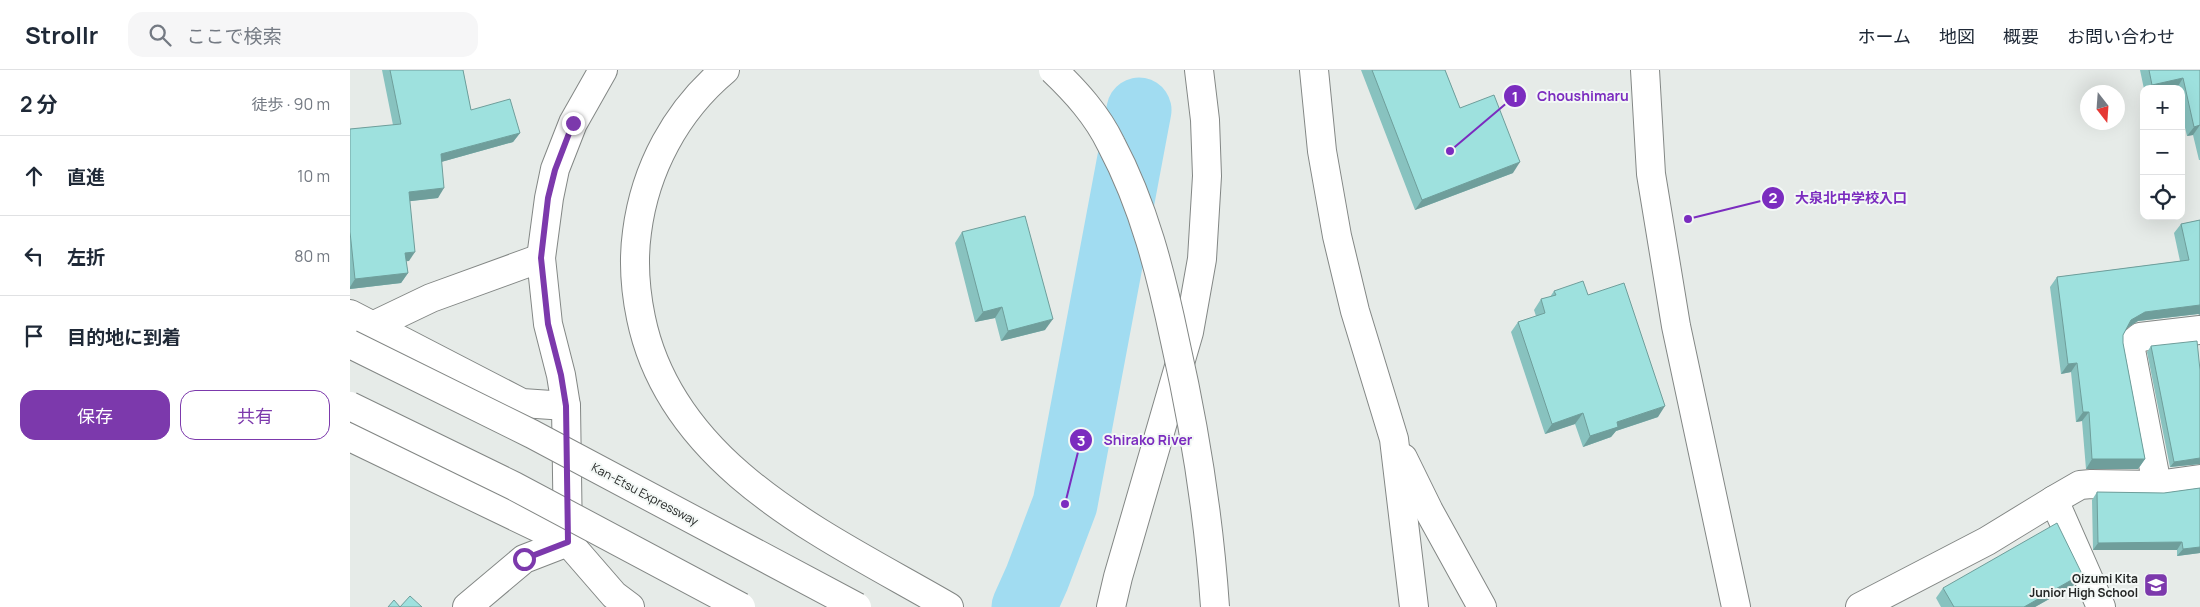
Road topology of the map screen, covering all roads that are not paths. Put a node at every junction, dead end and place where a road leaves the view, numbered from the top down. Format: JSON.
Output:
{"nodes":[{"id":1,"x":602,"y":70,"type":"edge"},
{"id":2,"x":725,"y":70,"type":"edge"},
{"id":3,"x":1053,"y":70,"type":"edge"},
{"id":4,"x":1199,"y":70,"type":"edge"},
{"id":5,"x":1314,"y":70,"type":"edge"},
{"id":6,"x":1645,"y":70,"type":"edge"},
{"id":7,"x":541,"y":258,"type":"junction"},
{"id":8,"x":350,"y":314,"type":"edge"},
{"id":9,"x":374,"y":325,"type":"junction"},
{"id":10,"x":2200,"y":330,"type":"edge"},
{"id":11,"x":350,"y":338,"type":"edge"},
{"id":12,"x":350,"y":344,"type":"edge"},
{"id":13,"x":350,"y":406,"type":"edge"},
{"id":14,"x":566,"y":406,"type":"junction"},
{"id":15,"x":350,"y":437,"type":"edge"},
{"id":16,"x":1394,"y":439,"type":"junction"},
{"id":17,"x":2200,"y":479,"type":"edge"},
{"id":18,"x":2157,"y":485,"type":"junction"},
{"id":19,"x":2054,"y":500,"type":"junction"},
{"id":20,"x":568,"y":542,"type":"junction"},
{"id":21,"x":467,"y":607,"type":"edge"},
{"id":22,"x":630,"y":607,"type":"edge"},
{"id":23,"x":741,"y":607,"type":"edge"},
{"id":24,"x":856,"y":607,"type":"edge"},
{"id":25,"x":949,"y":607,"type":"edge"},
{"id":26,"x":1112,"y":607,"type":"edge"},
{"id":27,"x":1215,"y":607,"type":"edge"},
{"id":28,"x":1414,"y":607,"type":"edge"},
{"id":29,"x":1482,"y":607,"type":"edge"},
{"id":30,"x":1736,"y":607,"type":"edge"},
{"id":31,"x":1860,"y":607,"type":"edge"},
{"id":32,"x":2101,"y":607,"type":"edge"}],
"edges":[{"from":1,"to":7,"type":"main road"},
{"from":2,"to":25,"type":"main road"},
{"from":3,"to":27,"type":"main road","bridge":true},
{"from":4,"to":26,"type":"main road"},
{"from":5,"to":16,"type":"main road"},
{"from":6,"to":30,"type":"main road"},
{"from":7,"to":9,"type":"main road"},
{"from":7,"to":14,"type":"main road"},
{"from":8,"to":9,"type":"main road"},
{"from":9,"to":11,"type":"main road"},
{"from":9,"to":14,"type":"main road"},
{"from":10,"to":18,"type":"main road"},
{"from":12,"to":24,"type":"main road","name":"Kan-Etsu Expressway","bridge":true},
{"from":13,"to":23,"type":"main road","bridge":true},
{"from":14,"to":20,"type":"main road"},
{"from":15,"to":20,"type":"main road"},
{"from":16,"to":28,"type":"main road"},
{"from":16,"to":29,"type":"main road"},
{"from":17,"to":18,"type":"main road"},
{"from":18,"to":19,"type":"main road"},
{"from":19,"to":31,"type":"main road"},
{"from":19,"to":32,"type":"main road"},
{"from":20,"to":21,"type":"main road"},
{"from":20,"to":22,"type":"main road"}]}
